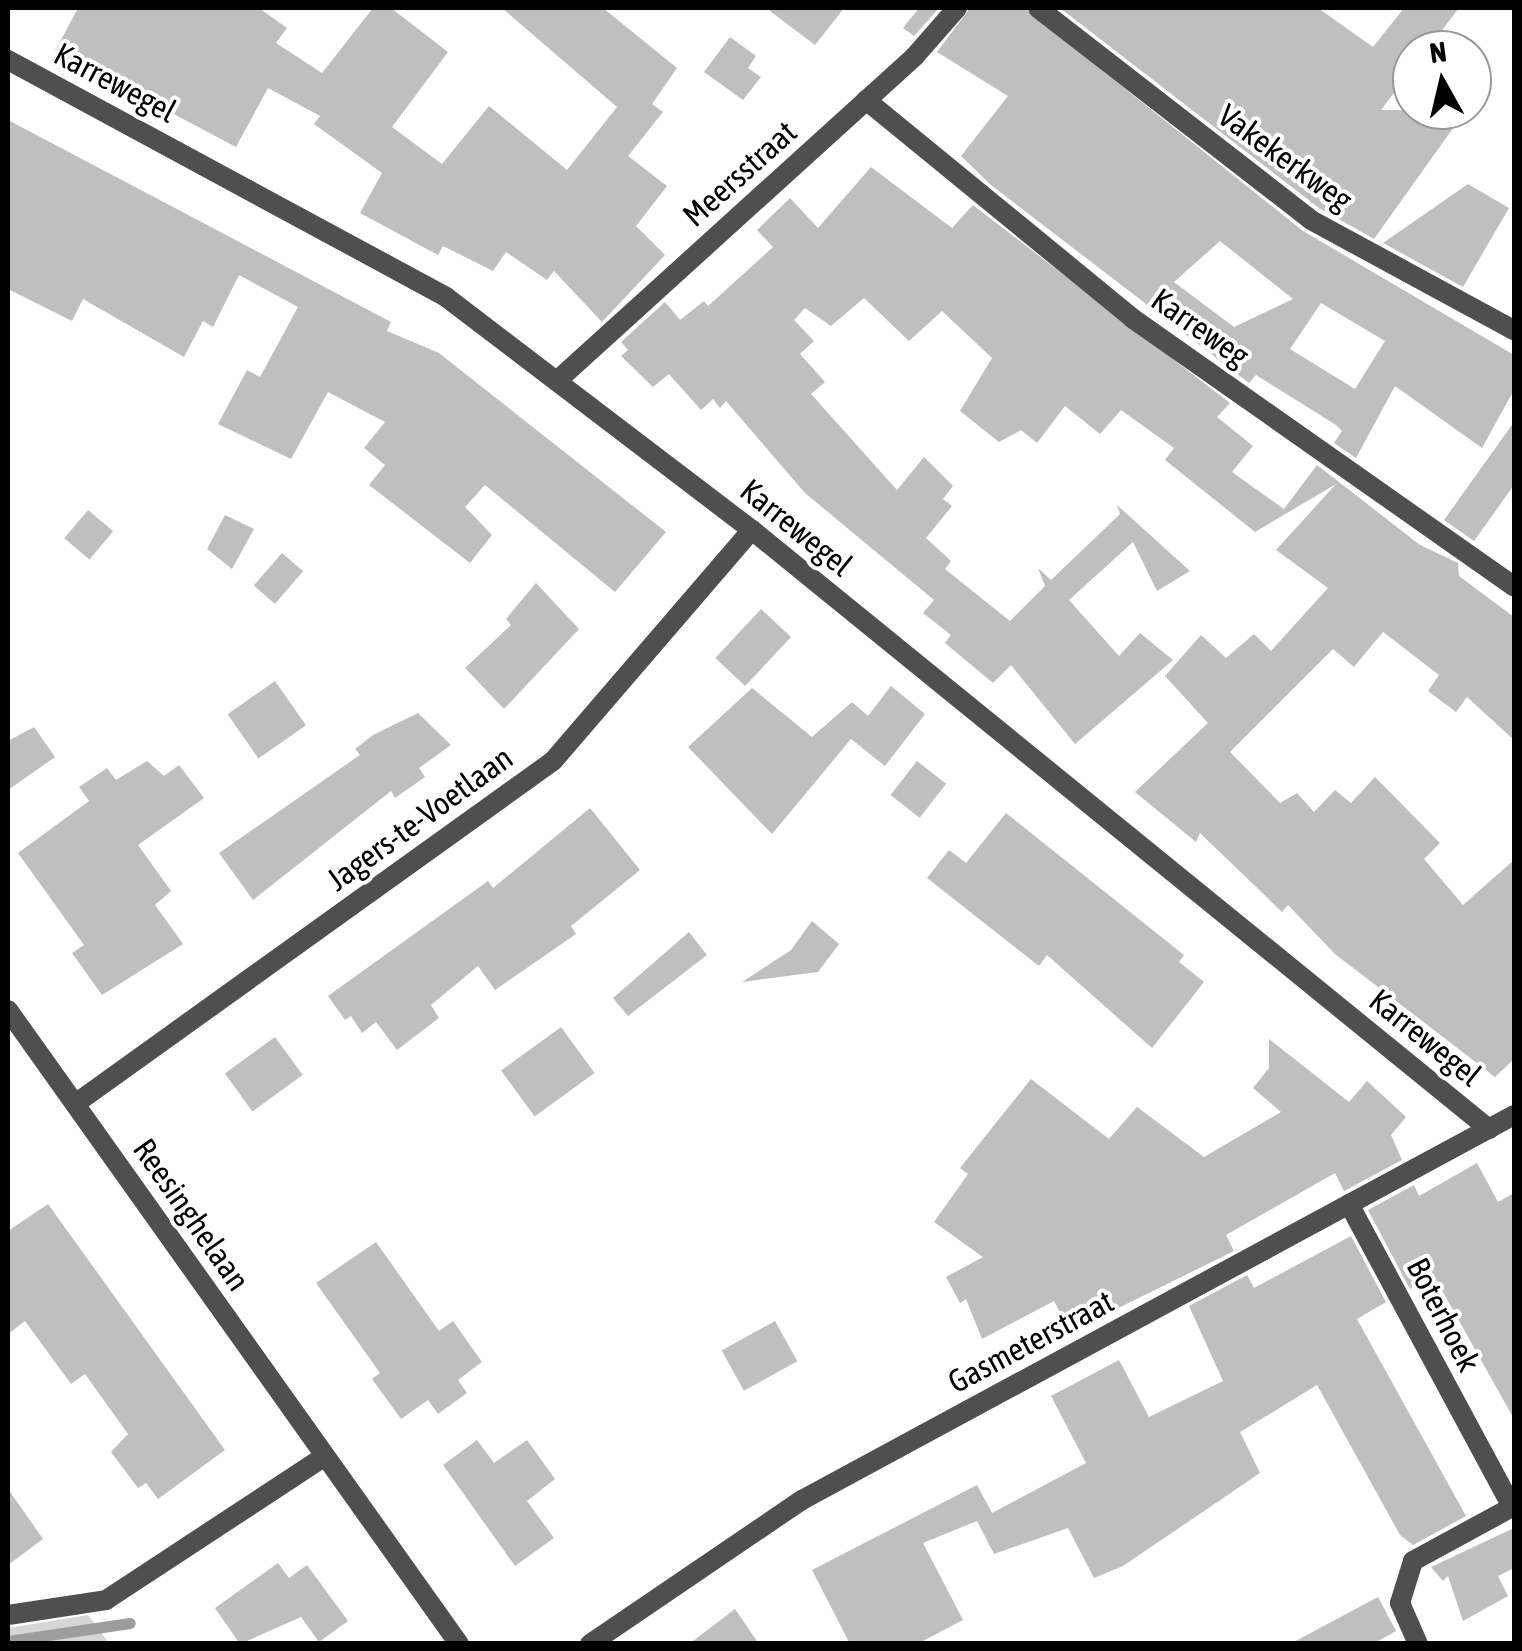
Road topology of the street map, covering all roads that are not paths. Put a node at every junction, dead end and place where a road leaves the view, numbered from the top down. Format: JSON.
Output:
{"nodes":[{"id":1,"x":957,"y":8,"type":"edge"},
{"id":2,"x":1038,"y":8,"type":"edge"},
{"id":3,"x":8,"y":60,"type":"edge"},
{"id":4,"x":866,"y":100,"type":"junction"},
{"id":5,"x":1514,"y":330,"type":"edge"},
{"id":6,"x":559,"y":380,"type":"junction"},
{"id":7,"x":752,"y":530,"type":"junction"},
{"id":8,"x":1514,"y":586,"type":"edge"},
{"id":9,"x":8,"y":1010,"type":"edge"},
{"id":10,"x":74,"y":1104,"type":"junction"},
{"id":11,"x":1514,"y":1115,"type":"edge"},
{"id":12,"x":1489,"y":1129,"type":"junction"},
{"id":13,"x":1349,"y":1204,"type":"junction"},
{"id":14,"x":325,"y":1456,"type":"junction"},
{"id":15,"x":1513,"y":1506,"type":"edge"},
{"id":16,"x":8,"y":1615,"type":"edge"},
{"id":17,"x":459,"y":1644,"type":"edge"},
{"id":18,"x":590,"y":1644,"type":"edge"},
{"id":19,"x":1418,"y":1644,"type":"edge"}],
"edges":[{"from":1,"to":4,"type":"street","name":"Meersstraat"},
{"from":2,"to":5,"type":"street","name":"Vakekerkweg"},
{"from":3,"to":6,"type":"street","name":"Karrewegel"},
{"from":4,"to":6,"type":"street","name":"Meersstraat"},
{"from":4,"to":8,"type":"street","name":"Karreweg"},
{"from":6,"to":7,"type":"street","name":"Karrewegel"},
{"from":7,"to":10,"type":"street","name":"Jagers-te-Voetlaan"},
{"from":7,"to":12,"type":"street","name":"Karrewegel"},
{"from":9,"to":10,"type":"street","name":"Reesinghelaan"},
{"from":10,"to":14,"type":"street","name":"Reesinghelaan"},
{"from":11,"to":12,"type":"street","name":"Gasmeterstraat"},
{"from":12,"to":13,"type":"street","name":"Gasmeterstraat"},
{"from":13,"to":15,"type":"street","name":"Boterhoek"},
{"from":13,"to":18,"type":"street","name":"Gasmeterstraat"},
{"from":14,"to":16,"type":"street"},
{"from":14,"to":17,"type":"street","name":"Reesinghelaan"},
{"from":15,"to":19,"type":"street","name":"Boterhoek"}]}
